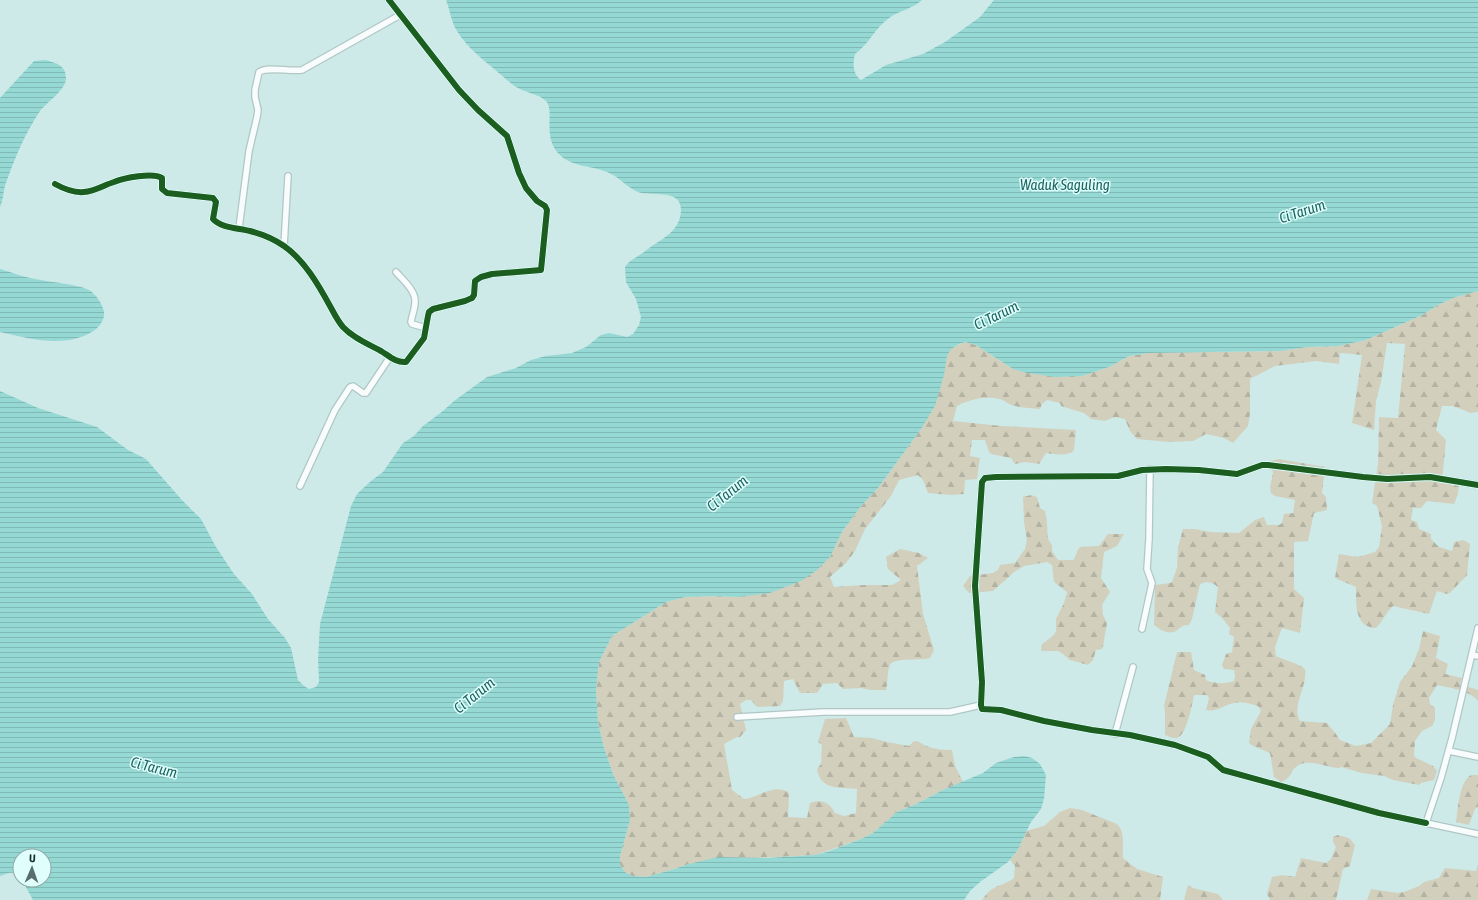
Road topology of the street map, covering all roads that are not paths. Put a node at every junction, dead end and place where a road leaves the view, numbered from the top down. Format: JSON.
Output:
{"nodes":[{"id":1,"x":389,"y":0,"type":"edge"},
{"id":2,"x":400,"y":15,"type":"junction"},
{"id":3,"x":288,"y":176,"type":"dead end"},
{"id":4,"x":55,"y":184,"type":"dead end"},
{"id":5,"x":239,"y":228,"type":"junction"},
{"id":6,"x":284,"y":246,"type":"junction"},
{"id":7,"x":396,"y":272,"type":"dead end"},
{"id":8,"x":426,"y":328,"type":"junction"},
{"id":9,"x":390,"y":357,"type":"junction"},
{"id":10,"x":1150,"y":469,"type":"junction"},
{"id":11,"x":1478,"y":485,"type":"edge"},
{"id":12,"x":300,"y":486,"type":"dead end"},
{"id":13,"x":1478,"y":628,"type":"edge"},
{"id":14,"x":1142,"y":629,"type":"dead end"},
{"id":15,"x":1475,"y":655,"type":"edge"},
{"id":16,"x":1133,"y":667,"type":"dead end"},
{"id":17,"x":981,"y":705,"type":"junction"},
{"id":18,"x":737,"y":717,"type":"dead end"},
{"id":19,"x":1115,"y":734,"type":"junction"},
{"id":20,"x":1448,"y":751,"type":"junction"},
{"id":21,"x":1478,"y":757,"type":"edge"},
{"id":22,"x":1426,"y":823,"type":"junction"},
{"id":23,"x":1478,"y":834,"type":"edge"}],
"edges":[{"from":1,"to":2,"type":"street"},
{"from":2,"to":5,"type":"street"},
{"from":2,"to":8,"type":"street"},
{"from":3,"to":6,"type":"street"},
{"from":4,"to":5,"type":"street"},
{"from":5,"to":6,"type":"street"},
{"from":6,"to":9,"type":"street"},
{"from":7,"to":8,"type":"street"},
{"from":8,"to":9,"type":"street"},
{"from":9,"to":12,"type":"street"},
{"from":10,"to":11,"type":"street"},
{"from":10,"to":14,"type":"street"},
{"from":10,"to":17,"type":"street"},
{"from":13,"to":15,"type":"street"},
{"from":15,"to":20,"type":"street"},
{"from":16,"to":19,"type":"street"},
{"from":17,"to":18,"type":"street"},
{"from":17,"to":19,"type":"street"},
{"from":19,"to":22,"type":"street"},
{"from":20,"to":21,"type":"street"},
{"from":20,"to":22,"type":"street"},
{"from":22,"to":23,"type":"street"}]}
